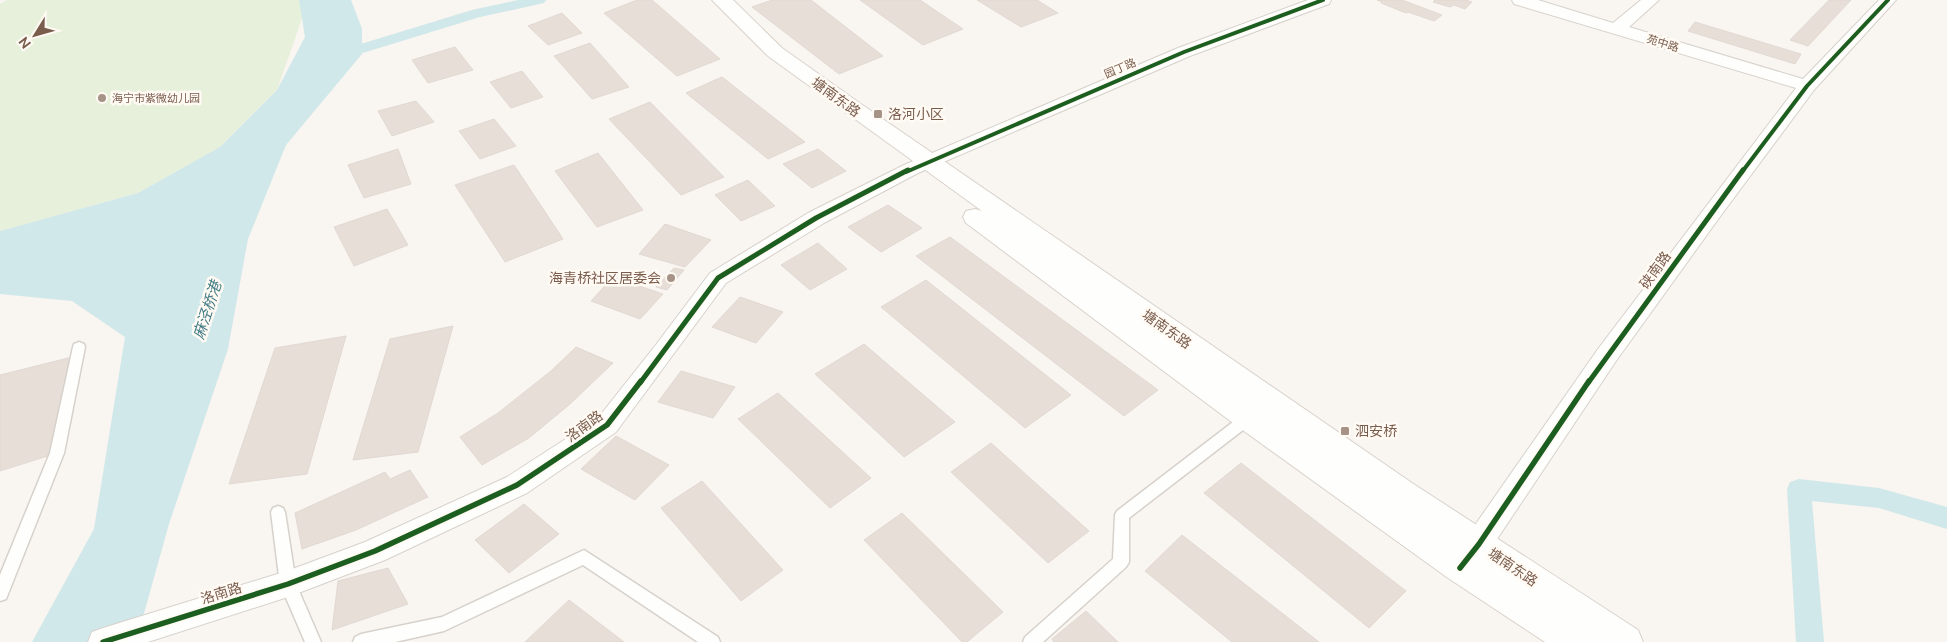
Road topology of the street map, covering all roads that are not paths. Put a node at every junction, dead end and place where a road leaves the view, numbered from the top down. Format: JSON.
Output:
{"nodes":[{"id":1,"x":1323,"y":0,"type":"edge"},
{"id":2,"x":1520,"y":0,"type":"edge"},
{"id":3,"x":1651,"y":0,"type":"edge"},
{"id":4,"x":1888,"y":0,"type":"edge"},
{"id":5,"x":717,"y":2,"type":"edge"},
{"id":6,"x":1616,"y":29,"type":"junction"},
{"id":7,"x":1807,"y":86,"type":"junction"},
{"id":8,"x":919,"y":165,"type":"junction"},
{"id":9,"x":80,"y":347,"type":"dead end"},
{"id":10,"x":1270,"y":401,"type":"junction"},
{"id":11,"x":1248,"y":418,"type":"junction"},
{"id":12,"x":278,"y":512,"type":"dead end"},
{"id":13,"x":1479,"y":544,"type":"junction"},
{"id":14,"x":1460,"y":568,"type":"junction"},
{"id":15,"x":288,"y":584,"type":"junction"},
{"id":16,"x":0,"y":594,"type":"edge"},
{"id":17,"x":103,"y":642,"type":"edge"},
{"id":18,"x":313,"y":642,"type":"edge"},
{"id":19,"x":361,"y":642,"type":"edge"},
{"id":20,"x":712,"y":642,"type":"edge"},
{"id":21,"x":1031,"y":642,"type":"edge"},
{"id":22,"x":1576,"y":642,"type":"edge"},
{"id":23,"x":1625,"y":642,"type":"edge"}],
"edges":[{"from":1,"to":8,"type":"street","name":"园丁路"},
{"from":2,"to":6,"type":"street","name":"苑中路"},
{"from":3,"to":6,"type":"street"},
{"from":4,"to":7,"type":"street","name":"硖南路"},
{"from":5,"to":8,"type":"main road","name":"塘南东路"},
{"from":6,"to":7,"type":"street","name":"苑中路"},
{"from":7,"to":13,"type":"street","name":"硖南路"},
{"from":8,"to":10,"type":"main road","name":"塘南东路"},
{"from":8,"to":11,"type":"main road","name":"塘南东路"},
{"from":8,"to":15,"type":"street","name":"洛南路"},
{"from":9,"to":16,"type":"lane"},
{"from":10,"to":11,"type":"lane"},
{"from":10,"to":13,"type":"main road","name":"塘南东路"},
{"from":11,"to":14,"type":"main road","name":"塘南东路"},
{"from":11,"to":21,"type":"lane"},
{"from":12,"to":15,"type":"lane"},
{"from":13,"to":14,"type":"street","name":"硖南路"},
{"from":13,"to":23,"type":"main road","name":"塘南东路"},
{"from":14,"to":22,"type":"main road","name":"塘南东路"},
{"from":15,"to":17,"type":"street","name":"洛南路"},
{"from":15,"to":18,"type":"lane"},
{"from":19,"to":20,"type":"lane"}]}
